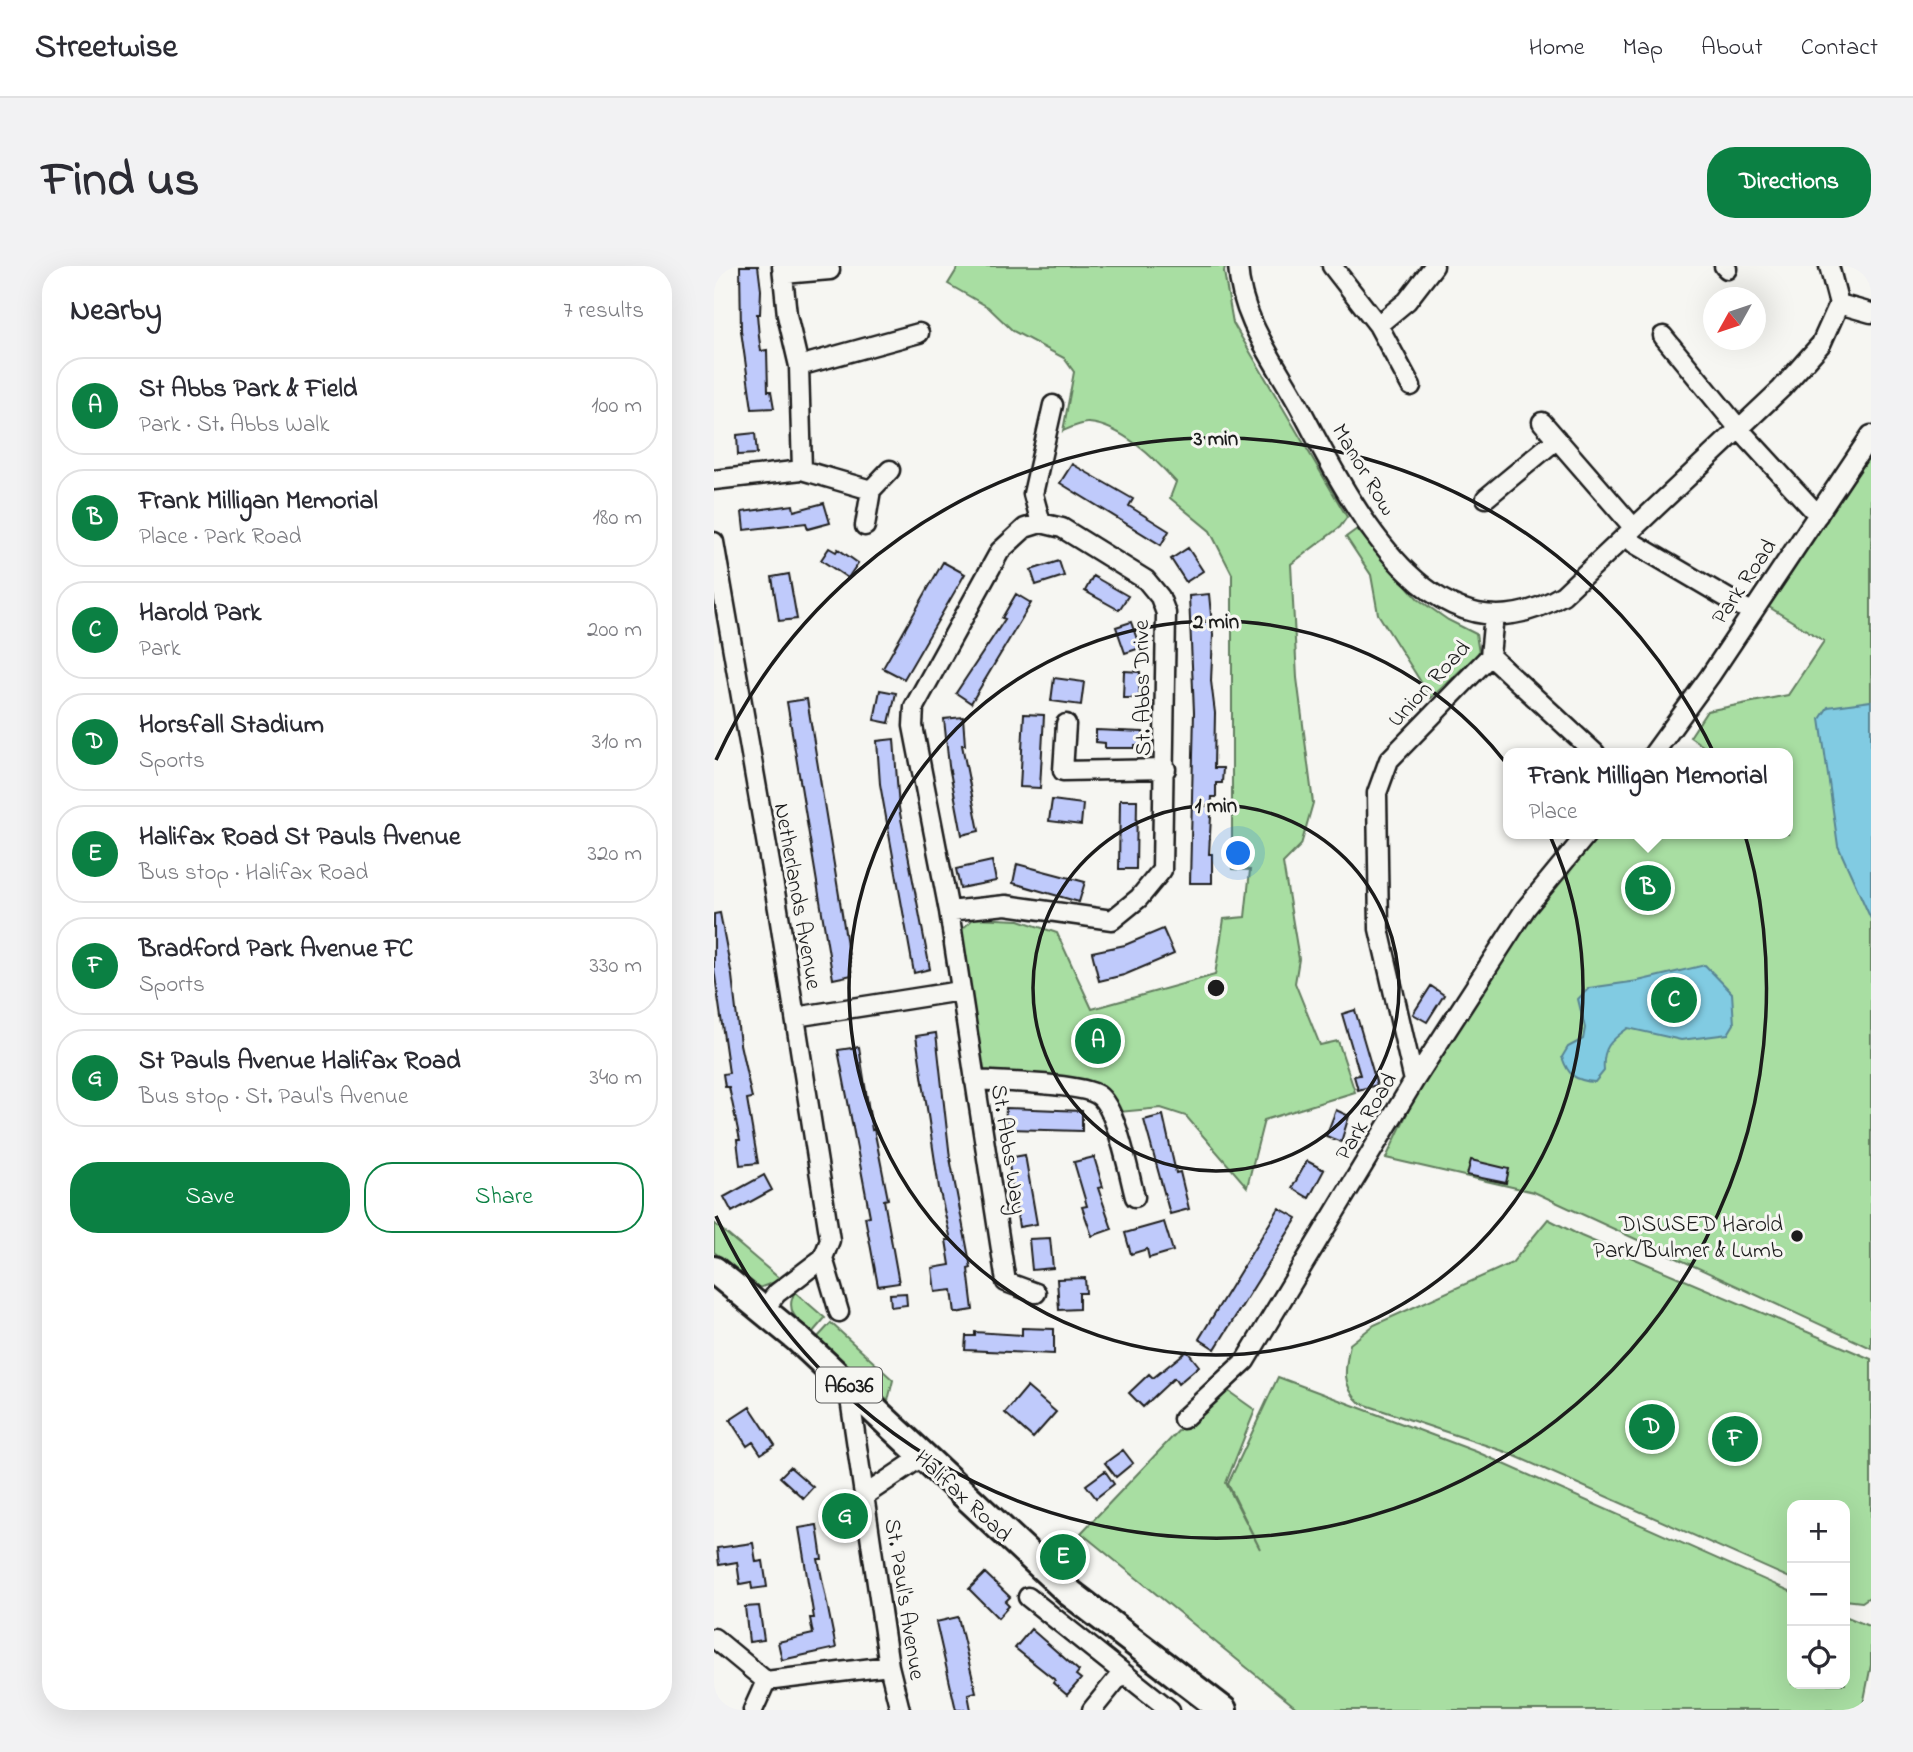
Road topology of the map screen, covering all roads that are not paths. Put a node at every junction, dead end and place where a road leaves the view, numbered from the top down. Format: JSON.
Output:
{"nodes":[{"id":1,"x":1238,"y":266,"type":"edge"},
{"id":2,"x":1332,"y":266,"type":"edge"},
{"id":3,"x":1434,"y":266,"type":"edge"},
{"id":4,"x":1829,"y":266,"type":"edge"},
{"id":5,"x":782,"y":270,"type":"edge"},
{"id":6,"x":830,"y":270,"type":"dead end"},
{"id":7,"x":1839,"y":304,"type":"junction"},
{"id":8,"x":1871,"y":313,"type":"edge"},
{"id":9,"x":1378,"y":325,"type":"junction"},
{"id":10,"x":919,"y":333,"type":"dead end"},
{"id":11,"x":1662,"y":336,"type":"dead end"},
{"id":12,"x":799,"y":366,"type":"junction"},
{"id":13,"x":1411,"y":386,"type":"dead end"},
{"id":14,"x":1053,"y":405,"type":"dead end"},
{"id":15,"x":1542,"y":422,"type":"dead end"},
{"id":16,"x":1740,"y":430,"type":"junction"},
{"id":17,"x":1871,"y":435,"type":"edge"},
{"id":18,"x":1557,"y":439,"type":"junction"},
{"id":19,"x":802,"y":470,"type":"junction"},
{"id":20,"x":890,"y":470,"type":"dead end"},
{"id":21,"x":714,"y":480,"type":"edge"},
{"id":22,"x":871,"y":490,"type":"junction"},
{"id":23,"x":1486,"y":498,"type":"dead end"},
{"id":24,"x":1818,"y":514,"type":"junction"},
{"id":25,"x":1041,"y":523,"type":"junction"},
{"id":26,"x":865,"y":526,"type":"dead end"},
{"id":27,"x":1630,"y":532,"type":"junction"},
{"id":28,"x":714,"y":542,"type":"edge"},
{"id":29,"x":1751,"y":612,"type":"junction"},
{"id":30,"x":1494,"y":615,"type":"junction"},
{"id":31,"x":1490,"y":656,"type":"junction"},
{"id":32,"x":1066,"y":724,"type":"dead end"},
{"id":33,"x":1590,"y":748,"type":"edge"},
{"id":34,"x":1658,"y":748,"type":"edge"},
{"id":35,"x":1166,"y":769,"type":"junction"},
{"id":36,"x":1583,"y":839,"type":"edge"},
{"id":37,"x":949,"y":911,"type":"junction"},
{"id":38,"x":960,"y":991,"type":"junction"},
{"id":39,"x":795,"y":1017,"type":"junction"},
{"id":40,"x":974,"y":1080,"type":"junction"},
{"id":41,"x":1414,"y":1081,"type":"junction"},
{"id":42,"x":1135,"y":1197,"type":"dead end"},
{"id":43,"x":823,"y":1258,"type":"junction"},
{"id":44,"x":714,"y":1270,"type":"edge"},
{"id":45,"x":1036,"y":1293,"type":"dead end"},
{"id":46,"x":764,"y":1309,"type":"junction"},
{"id":47,"x":839,"y":1312,"type":"dead end"},
{"id":48,"x":848,"y":1385,"type":"junction"},
{"id":49,"x":1183,"y":1419,"type":"dead end"},
{"id":50,"x":923,"y":1456,"type":"junction"},
{"id":51,"x":865,"y":1495,"type":"junction"},
{"id":52,"x":1028,"y":1597,"type":"dead end"},
{"id":53,"x":714,"y":1638,"type":"edge"},
{"id":54,"x":889,"y":1666,"type":"junction"},
{"id":55,"x":1122,"y":1674,"type":"junction"},
{"id":56,"x":766,"y":1681,"type":"junction"},
{"id":57,"x":1186,"y":1682,"type":"junction"},
{"id":58,"x":1168,"y":1708,"type":"edge"},
{"id":59,"x":753,"y":1710,"type":"edge"},
{"id":60,"x":900,"y":1710,"type":"edge"},
{"id":61,"x":1092,"y":1710,"type":"edge"},
{"id":62,"x":1223,"y":1710,"type":"edge"}],
"edges":[{"from":1,"to":30,"type":"street","name":"Manor Row"},
{"from":2,"to":9,"type":"street"},
{"from":3,"to":9,"type":"street"},
{"from":4,"to":7,"type":"street"},
{"from":5,"to":6,"type":"street"},
{"from":5,"to":12,"type":"street"},
{"from":7,"to":8,"type":"street"},
{"from":7,"to":16,"type":"street"},
{"from":9,"to":13,"type":"street"},
{"from":10,"to":12,"type":"street"},
{"from":11,"to":16,"type":"street"},
{"from":12,"to":19,"type":"street"},
{"from":14,"to":25,"type":"street"},
{"from":15,"to":18,"type":"street"},
{"from":16,"to":24,"type":"street"},
{"from":16,"to":27,"type":"street"},
{"from":17,"to":24,"type":"street","name":"Park Road"},
{"from":18,"to":23,"type":"street"},
{"from":18,"to":27,"type":"street"},
{"from":19,"to":21,"type":"street"},
{"from":19,"to":22,"type":"street"},
{"from":20,"to":22,"type":"street"},
{"from":22,"to":26,"type":"street"},
{"from":24,"to":29,"type":"street","name":"Park Road"},
{"from":25,"to":35,"type":"street","name":"St. Abbs Drive"},
{"from":25,"to":37,"type":"street"},
{"from":27,"to":29,"type":"street"},
{"from":27,"to":30,"type":"street"},
{"from":28,"to":39,"type":"street","name":"Netherlands Avenue"},
{"from":29,"to":34,"type":"street","name":"Park Road"},
{"from":30,"to":31,"type":"street","name":"Union Road"},
{"from":31,"to":33,"type":"street"},
{"from":31,"to":41,"type":"street","name":"Union Road"},
{"from":32,"to":35,"type":"street"},
{"from":35,"to":37,"type":"street","name":"St. Abbs Drive"},
{"from":36,"to":41,"type":"street","name":"Park Road"},
{"from":37,"to":38,"type":"street"},
{"from":38,"to":39,"type":"street"},
{"from":38,"to":40,"type":"street","name":"St. Abbs Way"},
{"from":39,"to":43,"type":"street","name":"Netherlands Avenue"},
{"from":40,"to":42,"type":"street"},
{"from":40,"to":45,"type":"street","name":"St. Abbs Way"},
{"from":41,"to":49,"type":"street","name":"Park Road"},
{"from":43,"to":46,"type":"street"},
{"from":43,"to":47,"type":"street","name":"Netherlands Avenue"},
{"from":44,"to":46,"type":"highway","name":"Halifax Road","number":"A6036"},
{"from":46,"to":48,"type":"highway","name":"Halifax Road","number":"A6036"},
{"from":48,"to":50,"type":"highway","name":"Halifax Road","number":"A6036"},
{"from":48,"to":51,"type":"street","name":"St. Paul's Avenue"},
{"from":50,"to":51,"type":"street","name":"St. Paul's Avenue"},
{"from":50,"to":57,"type":"highway","name":"Halifax Road","number":"A6036"},
{"from":51,"to":54,"type":"street","name":"St. Paul's Avenue"},
{"from":52,"to":55,"type":"street"},
{"from":53,"to":56,"type":"street"},
{"from":54,"to":56,"type":"street"},
{"from":54,"to":60,"type":"street","name":"St. Paul's Avenue"},
{"from":55,"to":58,"type":"street"},
{"from":55,"to":61,"type":"street"},
{"from":56,"to":59,"type":"street"},
{"from":57,"to":58,"type":"street"},
{"from":57,"to":62,"type":"highway","name":"Halifax Road","number":"A6036"}]}
